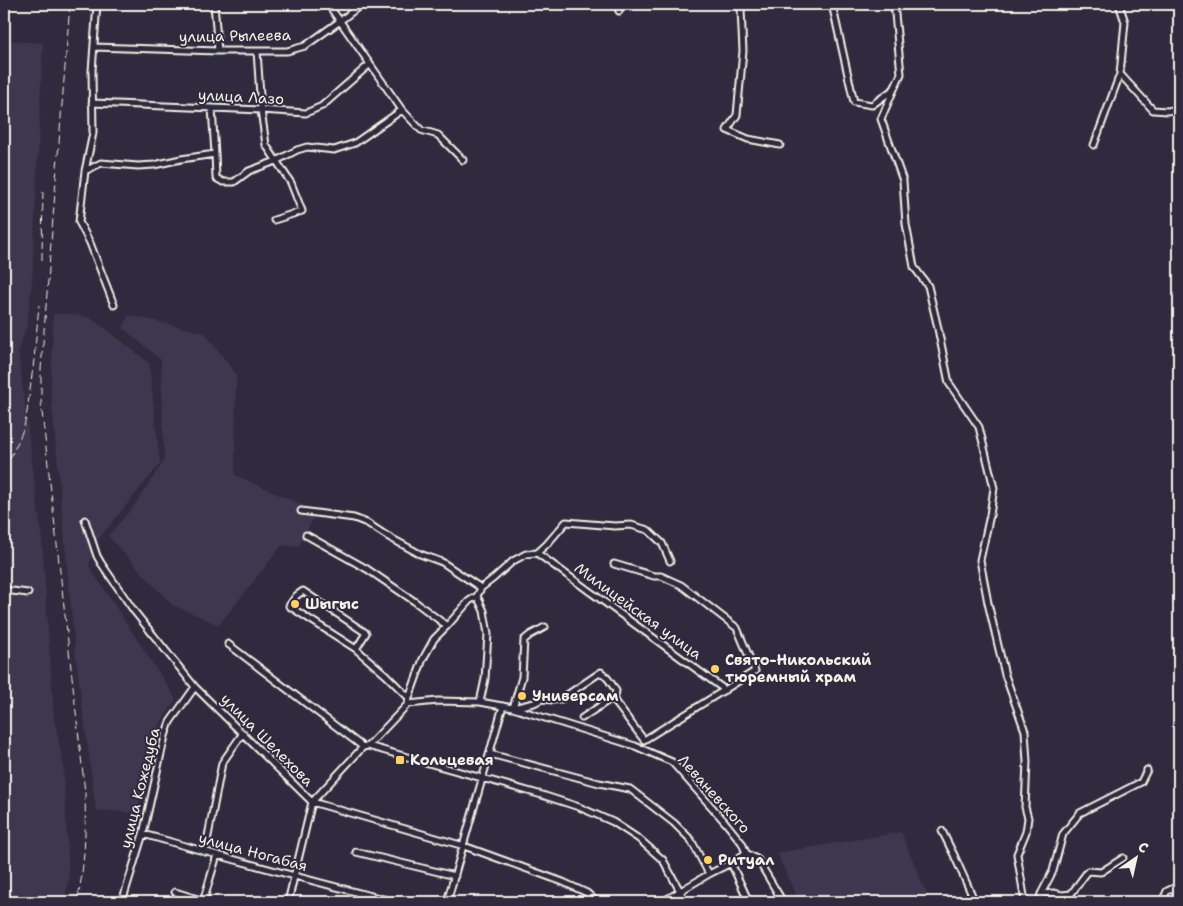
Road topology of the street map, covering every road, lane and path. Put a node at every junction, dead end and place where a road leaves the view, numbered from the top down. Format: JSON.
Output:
{"nodes":[{"id":1,"x":97,"y":4,"type":"edge"},
{"id":2,"x":214,"y":4,"type":"edge"},
{"id":3,"x":328,"y":4,"type":"edge"},
{"id":4,"x":362,"y":4,"type":"edge"},
{"id":5,"x":616,"y":4,"type":"edge"},
{"id":6,"x":744,"y":4,"type":"edge"},
{"id":7,"x":832,"y":4,"type":"edge"},
{"id":8,"x":894,"y":4,"type":"edge"},
{"id":9,"x":1119,"y":4,"type":"edge"},
{"id":10,"x":619,"y":11,"type":"dead end"},
{"id":11,"x":340,"y":21,"type":"junction"},
{"id":12,"x":94,"y":47,"type":"junction"},
{"id":13,"x":218,"y":51,"type":"junction"},
{"id":14,"x":257,"y":51,"type":"junction"},
{"id":15,"x":370,"y":64,"type":"junction"},
{"id":16,"x":1120,"y":74,"type":"junction"},
{"id":17,"x":894,"y":89,"type":"junction"},
{"id":18,"x":92,"y":103,"type":"junction"},
{"id":19,"x":212,"y":108,"type":"junction"},
{"id":20,"x":1179,"y":108,"type":"edge"},
{"id":21,"x":261,"y":110,"type":"junction"},
{"id":22,"x":402,"y":110,"type":"junction"},
{"id":23,"x":780,"y":145,"type":"dead end"},
{"id":24,"x":1094,"y":145,"type":"dead end"},
{"id":25,"x":215,"y":154,"type":"junction"},
{"id":26,"x":463,"y":160,"type":"dead end"},
{"id":27,"x":276,"y":162,"type":"junction"},
{"id":28,"x":85,"y":171,"type":"junction"},
{"id":29,"x":274,"y":220,"type":"dead end"},
{"id":30,"x":114,"y":305,"type":"dead end"},
{"id":31,"x":300,"y":511,"type":"dead end"},
{"id":32,"x":85,"y":520,"type":"dead end"},
{"id":33,"x":306,"y":535,"type":"dead end"},
{"id":34,"x":537,"y":553,"type":"junction"},
{"id":35,"x":670,"y":561,"type":"dead end"},
{"id":36,"x":614,"y":564,"type":"dead end"},
{"id":37,"x":481,"y":588,"type":"junction"},
{"id":38,"x":4,"y":590,"type":"edge"},
{"id":39,"x":28,"y":594,"type":"dead end"},
{"id":40,"x":477,"y":596,"type":"junction"},
{"id":41,"x":447,"y":626,"type":"junction"},
{"id":42,"x":545,"y":627,"type":"dead end"},
{"id":43,"x":228,"y":644,"type":"dead end"},
{"id":44,"x":356,"y":649,"type":"junction"},
{"id":45,"x":755,"y":671,"type":"joint"},
{"id":46,"x":195,"y":687,"type":"junction"},
{"id":47,"x":726,"y":690,"type":"junction"},
{"id":48,"x":612,"y":698,"type":"junction"},
{"id":49,"x":409,"y":701,"type":"junction"},
{"id":50,"x":480,"y":702,"type":"junction"},
{"id":51,"x":503,"y":706,"type":"junction"},
{"id":52,"x":513,"y":708,"type":"junction"},
{"id":53,"x":582,"y":718,"type":"dead end"},
{"id":54,"x":243,"y":733,"type":"junction"},
{"id":55,"x":365,"y":747,"type":"junction"},
{"id":56,"x":490,"y":754,"type":"junction"},
{"id":57,"x":1147,"y":770,"type":"dead end"},
{"id":58,"x":482,"y":779,"type":"junction"},
{"id":59,"x":312,"y":802,"type":"junction"},
{"id":60,"x":942,"y":831,"type":"dead end"},
{"id":61,"x":143,"y":834,"type":"junction"},
{"id":62,"x":464,"y":846,"type":"junction"},
{"id":63,"x":205,"y":852,"type":"junction"},
{"id":64,"x":356,"y":852,"type":"dead end"},
{"id":65,"x":746,"y":853,"type":"junction"},
{"id":66,"x":217,"y":855,"type":"junction"},
{"id":67,"x":1123,"y":858,"type":"dead end"},
{"id":68,"x":730,"y":863,"type":"junction"},
{"id":69,"x":709,"y":874,"type":"junction"},
{"id":70,"x":294,"y":876,"type":"junction"},
{"id":71,"x":454,"y":876,"type":"junction"},
{"id":72,"x":1178,"y":886,"type":"edge"},
{"id":73,"x":680,"y":891,"type":"junction"},
{"id":74,"x":175,"y":892,"type":"dead end"},
{"id":75,"x":357,"y":892,"type":"junction"},
{"id":76,"x":1042,"y":894,"type":"junction"},
{"id":77,"x":122,"y":902,"type":"edge"},
{"id":78,"x":205,"y":902,"type":"edge"},
{"id":79,"x":288,"y":902,"type":"edge"},
{"id":80,"x":354,"y":902,"type":"edge"},
{"id":81,"x":395,"y":902,"type":"edge"},
{"id":82,"x":447,"y":902,"type":"edge"},
{"id":83,"x":597,"y":902,"type":"edge"},
{"id":84,"x":662,"y":902,"type":"edge"},
{"id":85,"x":685,"y":902,"type":"edge"},
{"id":86,"x":749,"y":902,"type":"edge"},
{"id":87,"x":784,"y":902,"type":"edge"},
{"id":88,"x":975,"y":902,"type":"edge"},
{"id":89,"x":1025,"y":902,"type":"edge"},
{"id":90,"x":1039,"y":902,"type":"edge"},
{"id":91,"x":1162,"y":902,"type":"edge"}],
"edges":[{"from":1,"to":12,"type":"street"},
{"from":2,"to":13,"type":"street"},
{"from":3,"to":11,"type":"street"},
{"from":4,"to":11,"type":"street","name":"улица Рылеева"},
{"from":5,"to":10,"type":"street"},
{"from":6,"to":23,"type":"street"},
{"from":7,"to":17,"type":"street"},
{"from":8,"to":17,"type":"street"},
{"from":9,"to":16,"type":"street"},
{"from":11,"to":14,"type":"street","name":"улица Рылеева"},
{"from":11,"to":15,"type":"street"},
{"from":12,"to":13,"type":"street","name":"улица Рылеева"},
{"from":12,"to":18,"type":"street"},
{"from":13,"to":14,"type":"street","name":"улица Рылеева"},
{"from":14,"to":21,"type":"street"},
{"from":15,"to":21,"type":"street","name":"улица Лазо"},
{"from":15,"to":22,"type":"street"},
{"from":16,"to":20,"type":"street"},
{"from":16,"to":24,"type":"street"},
{"from":17,"to":89,"type":"street"},
{"from":18,"to":19,"type":"street","name":"улица Лазо"},
{"from":18,"to":28,"type":"street"},
{"from":19,"to":21,"type":"street","name":"улица Лазо"},
{"from":19,"to":25,"type":"street"},
{"from":21,"to":27,"type":"street"},
{"from":22,"to":26,"type":"street"},
{"from":22,"to":27,"type":"street"},
{"from":25,"to":27,"type":"street"},
{"from":25,"to":28,"type":"street"},
{"from":27,"to":29,"type":"street"},
{"from":28,"to":30,"type":"street"},
{"from":31,"to":37,"type":"street"},
{"from":32,"to":46,"type":"street","name":"улица Шелехова"},
{"from":33,"to":41,"type":"street"},
{"from":34,"to":35,"type":"street"},
{"from":34,"to":37,"type":"street"},
{"from":34,"to":47,"type":"street","name":"Милицейская улица"},
{"from":36,"to":45,"type":"street","name":"Милицейская улица"},
{"from":37,"to":40,"type":"street"},
{"from":38,"to":39,"type":"street"},
{"from":40,"to":41,"type":"street"},
{"from":40,"to":50,"type":"street"},
{"from":41,"to":49,"type":"street"},
{"from":42,"to":52,"type":"street"},
{"from":43,"to":55,"type":"street"},
{"from":44,"to":44,"type":"street"},
{"from":44,"to":49,"type":"street"},
{"from":45,"to":47,"type":"street","name":"Леваневского"},
{"from":46,"to":54,"type":"street","name":"улица Шелехова"},
{"from":46,"to":61,"type":"street","name":"улица Кожедуба"},
{"from":47,"to":48,"type":"street","name":"Леваневского"},
{"from":48,"to":52,"type":"street","name":"Леваневского"},
{"from":48,"to":53,"type":"street"},
{"from":49,"to":50,"type":"street","name":"Леваневского"},
{"from":49,"to":55,"type":"street"},
{"from":50,"to":51,"type":"street","name":"Леваневского"},
{"from":51,"to":52,"type":"street","name":"Леваневского"},
{"from":51,"to":56,"type":"street"},
{"from":52,"to":65,"type":"street","name":"Леваневского"},
{"from":54,"to":59,"type":"street","name":"улица Шелехова"},
{"from":54,"to":63,"type":"street"},
{"from":55,"to":58,"type":"street"},
{"from":55,"to":59,"type":"street"},
{"from":56,"to":58,"type":"street"},
{"from":56,"to":69,"type":"street"},
{"from":57,"to":76,"type":"street"},
{"from":58,"to":62,"type":"street"},
{"from":58,"to":73,"type":"street"},
{"from":59,"to":62,"type":"street","name":"улица Шелехова"},
{"from":59,"to":70,"type":"street"},
{"from":60,"to":88,"type":"street"},
{"from":61,"to":63,"type":"street","name":"улица Ногабая"},
{"from":61,"to":77,"type":"street","name":"улица Кожедуба"},
{"from":62,"to":71,"type":"street"},
{"from":62,"to":83,"type":"street","name":"улица Шелехова"},
{"from":63,"to":66,"type":"street","name":"улица Ногабая"},
{"from":64,"to":71,"type":"street"},
{"from":65,"to":68,"type":"street"},
{"from":65,"to":87,"type":"street","name":"Леваневского"},
{"from":66,"to":70,"type":"street","name":"улица Ногабая"},
{"from":66,"to":78,"type":"street"},
{"from":67,"to":76,"type":"street"},
{"from":68,"to":69,"type":"street"},
{"from":68,"to":86,"type":"street"},
{"from":69,"to":73,"type":"street"},
{"from":70,"to":75,"type":"street","name":"улица Ногабая"},
{"from":70,"to":79,"type":"street"},
{"from":71,"to":82,"type":"street"},
{"from":72,"to":91,"type":"street"},
{"from":73,"to":84,"type":"street"},
{"from":73,"to":85,"type":"street"},
{"from":74,"to":78,"type":"street"},
{"from":75,"to":80,"type":"street"},
{"from":75,"to":81,"type":"street","name":"улица Ногабая"},
{"from":76,"to":90,"type":"street"}]}
